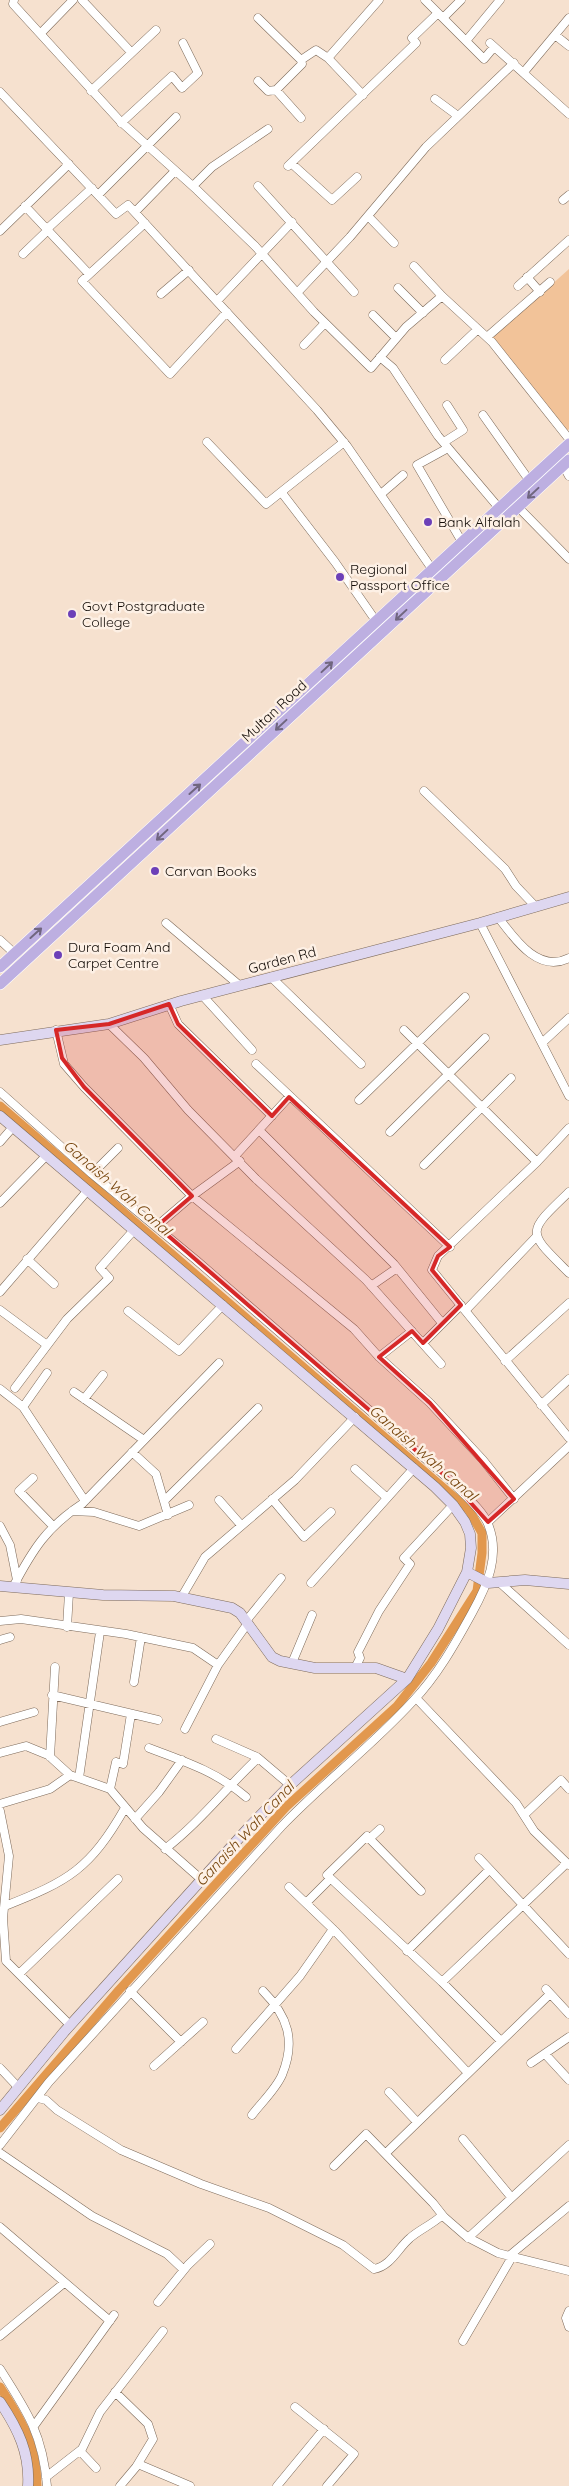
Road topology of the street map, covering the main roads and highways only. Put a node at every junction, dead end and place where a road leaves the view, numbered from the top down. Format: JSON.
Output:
{"nodes":[{"id":1,"x":569,"y":444,"type":"edge"},
{"id":2,"x":566,"y":462,"type":"edge"},
{"id":3,"x":0,"y":967,"type":"edge"},
{"id":4,"x":0,"y":984,"type":"edge"}],
"edges":[{"from":3,"to":1,"type":"main road","name":"Multan Road","one_way":true},
{"from":2,"to":4,"type":"main road","name":"Multan Road","one_way":true}]}
